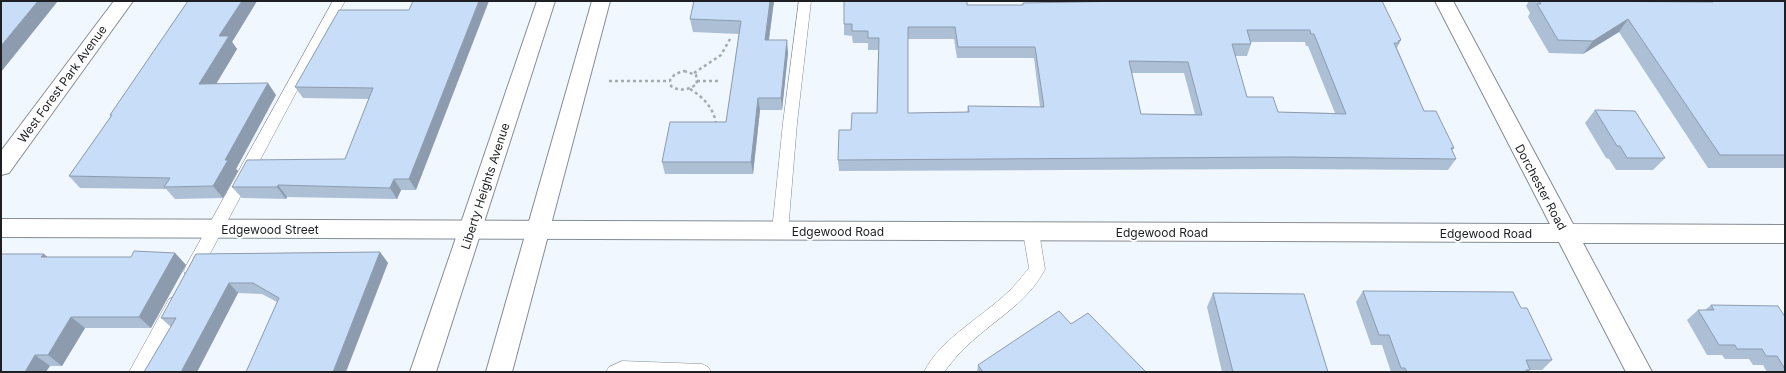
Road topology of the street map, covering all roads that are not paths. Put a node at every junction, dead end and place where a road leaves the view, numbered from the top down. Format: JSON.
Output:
{"nodes":[{"id":1,"x":124,"y":1,"type":"edge"},
{"id":2,"x":339,"y":1,"type":"edge"},
{"id":3,"x":546,"y":1,"type":"edge"},
{"id":4,"x":602,"y":1,"type":"edge"},
{"id":5,"x":805,"y":1,"type":"edge"},
{"id":6,"x":1444,"y":1,"type":"edge"},
{"id":7,"x":1,"y":167,"type":"edge"},
{"id":8,"x":1,"y":228,"type":"edge"},
{"id":9,"x":215,"y":229,"type":"junction"},
{"id":10,"x":471,"y":229,"type":"junction"},
{"id":11,"x":539,"y":229,"type":"junction"},
{"id":12,"x":780,"y":231,"type":"junction"},
{"id":13,"x":1031,"y":232,"type":"junction"},
{"id":14,"x":1566,"y":234,"type":"junction"},
{"id":15,"x":1785,"y":234,"type":"edge"},
{"id":16,"x":138,"y":372,"type":"edge"},
{"id":17,"x":423,"y":372,"type":"edge"},
{"id":18,"x":498,"y":372,"type":"edge"},
{"id":19,"x":615,"y":372,"type":"edge"},
{"id":20,"x":702,"y":372,"type":"edge"},
{"id":21,"x":933,"y":372,"type":"edge"},
{"id":22,"x":1639,"y":372,"type":"edge"}],
"edges":[{"from":1,"to":7,"type":"street","name":"West Forest Park Avenue"},
{"from":2,"to":9,"type":"lane"},
{"from":3,"to":10,"type":"street","name":"Liberty Heights Avenue"},
{"from":4,"to":11,"type":"street"},
{"from":5,"to":12,"type":"lane"},
{"from":6,"to":14,"type":"street","name":"Dorchester Road"},
{"from":8,"to":9,"type":"street","name":"Edgewood Street"},
{"from":9,"to":10,"type":"street","name":"Edgewood Street"},
{"from":9,"to":16,"type":"lane"},
{"from":10,"to":11,"type":"street","name":"Edgewood Street"},
{"from":10,"to":17,"type":"street","name":"Liberty Heights Avenue"},
{"from":11,"to":12,"type":"street","name":"Edgewood Road"},
{"from":11,"to":18,"type":"street"},
{"from":12,"to":13,"type":"street","name":"Edgewood Road"},
{"from":13,"to":14,"type":"street","name":"Edgewood Road"},
{"from":13,"to":21,"type":"lane"},
{"from":14,"to":15,"type":"street","name":"Edgewood Road"},
{"from":14,"to":22,"type":"street","name":"Dorchester Road"},
{"from":19,"to":20,"type":"lane"}]}
